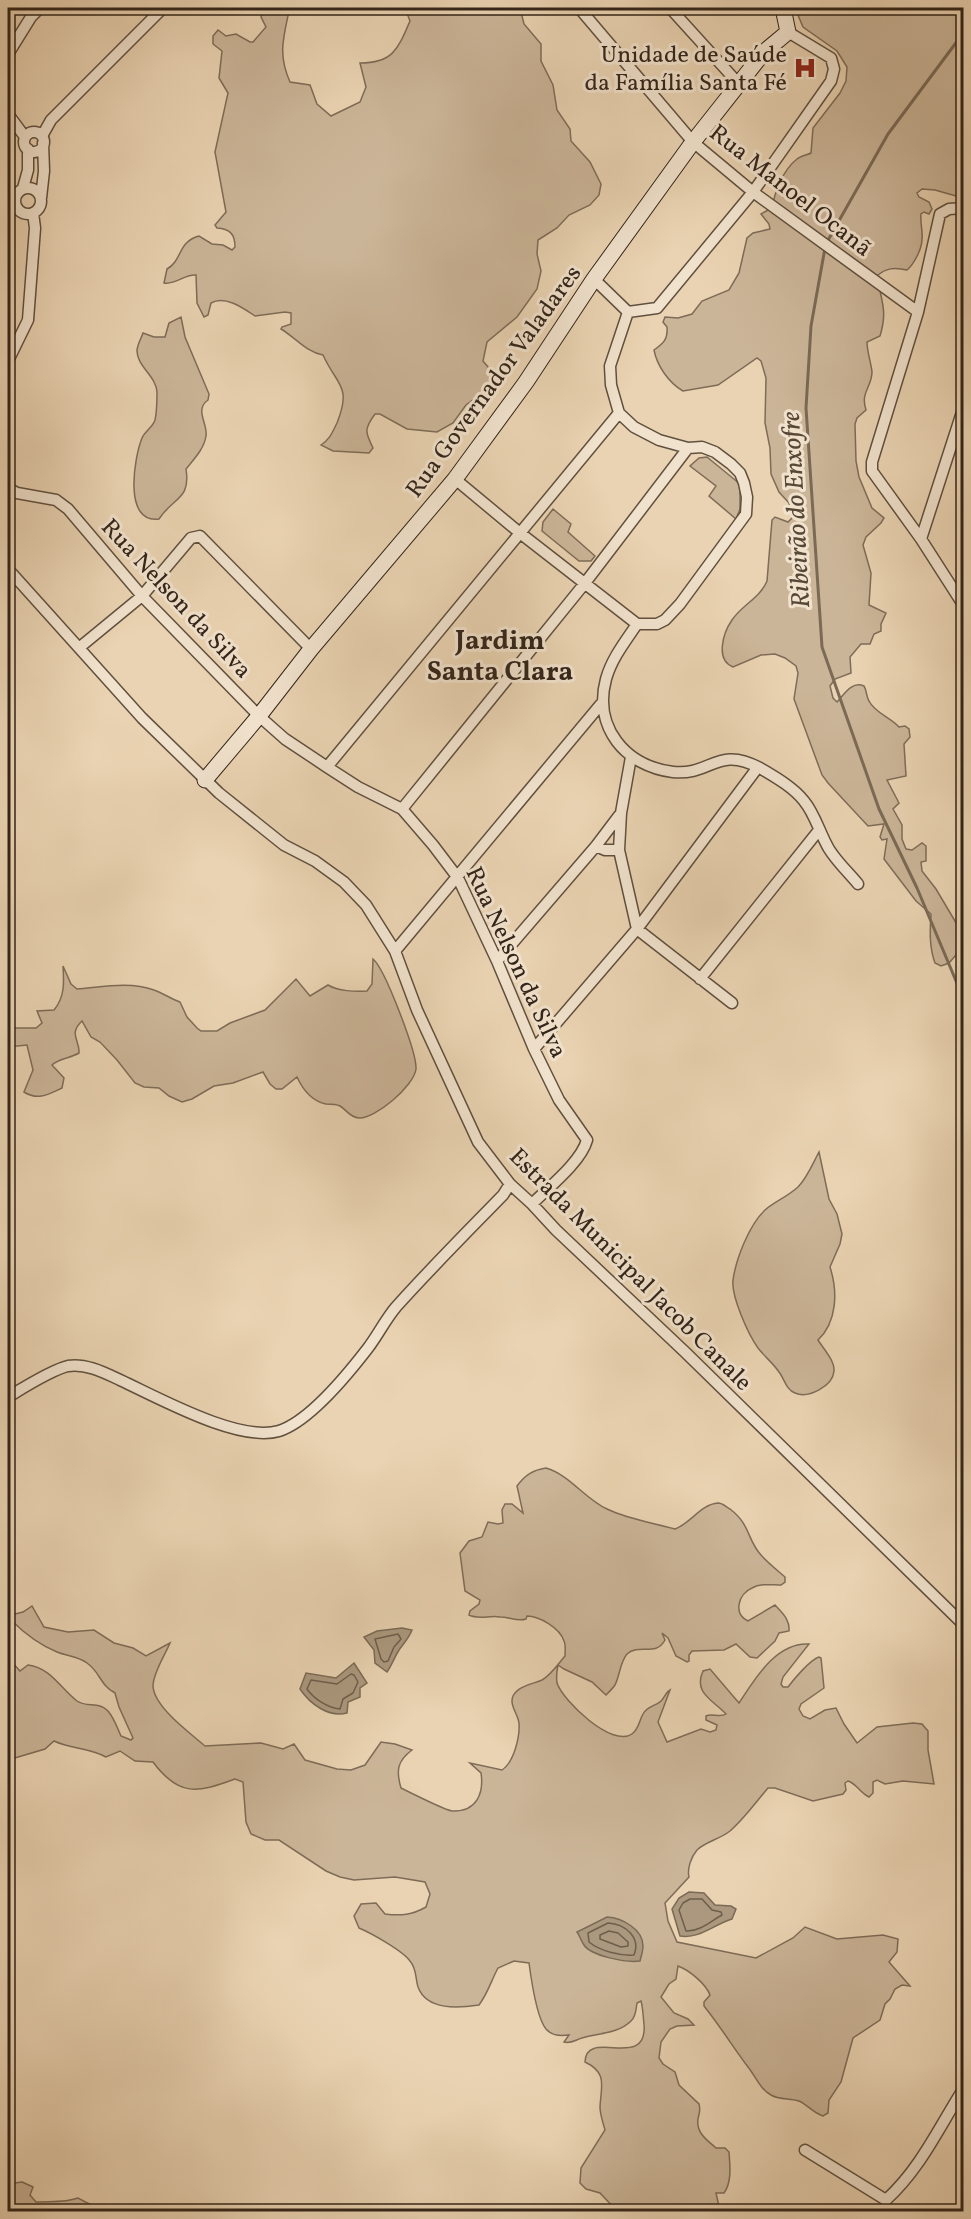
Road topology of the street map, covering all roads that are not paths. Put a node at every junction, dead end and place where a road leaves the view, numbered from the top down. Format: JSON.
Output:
{"nodes":[{"id":1,"x":40,"y":8,"type":"edge"},
{"id":2,"x":163,"y":8,"type":"edge"},
{"id":3,"x":579,"y":8,"type":"edge"},
{"id":4,"x":670,"y":8,"type":"edge"},
{"id":5,"x":783,"y":8,"type":"edge"},
{"id":6,"x":788,"y":32,"type":"junction"},
{"id":7,"x":8,"y":54,"type":"edge"},
{"id":8,"x":738,"y":83,"type":"junction"},
{"id":9,"x":8,"y":114,"type":"edge"},
{"id":10,"x":25,"y":137,"type":"junction"},
{"id":11,"x":43,"y":140,"type":"junction"},
{"id":12,"x":693,"y":142,"type":"junction"},
{"id":13,"x":28,"y":149,"type":"junction"},
{"id":14,"x":23,"y":189,"type":"junction"},
{"id":15,"x":753,"y":192,"type":"junction"},
{"id":16,"x":41,"y":198,"type":"junction"},
{"id":17,"x":16,"y":208,"type":"junction"},
{"id":18,"x":963,"y":208,"type":"edge"},
{"id":19,"x":33,"y":213,"type":"junction"},
{"id":20,"x":8,"y":215,"type":"edge"},
{"id":21,"x":594,"y":279,"type":"junction"},
{"id":22,"x":627,"y":312,"type":"junction"},
{"id":23,"x":918,"y":312,"type":"junction"},
{"id":24,"x":8,"y":361,"type":"edge"},
{"id":25,"x":963,"y":406,"type":"edge"},
{"id":26,"x":619,"y":413,"type":"junction"},
{"id":27,"x":688,"y":448,"type":"junction"},
{"id":28,"x":455,"y":479,"type":"junction"},
{"id":29,"x":8,"y":489,"type":"edge"},
{"id":30,"x":520,"y":533,"type":"junction"},
{"id":31,"x":921,"y":539,"type":"junction"},
{"id":32,"x":8,"y":569,"type":"edge"},
{"id":33,"x":585,"y":583,"type":"junction"},
{"id":34,"x":142,"y":596,"type":"junction"},
{"id":35,"x":963,"y":606,"type":"edge"},
{"id":36,"x":637,"y":624,"type":"junction"},
{"id":37,"x":80,"y":647,"type":"junction"},
{"id":38,"x":311,"y":649,"type":"junction"},
{"id":39,"x":601,"y":704,"type":"junction"},
{"id":40,"x":259,"y":716,"type":"junction"},
{"id":41,"x":631,"y":758,"type":"junction"},
{"id":42,"x":327,"y":766,"type":"junction"},
{"id":43,"x":759,"y":768,"type":"junction"},
{"id":44,"x":205,"y":780,"type":"junction"},
{"id":45,"x":402,"y":809,"type":"junction"},
{"id":46,"x":621,"y":813,"type":"junction"},
{"id":47,"x":819,"y":830,"type":"junction"},
{"id":48,"x":596,"y":846,"type":"junction"},
{"id":49,"x":619,"y":850,"type":"junction"},
{"id":50,"x":458,"y":878,"type":"junction"},
{"id":51,"x":858,"y":884,"type":"dead end"},
{"id":52,"x":637,"y":929,"type":"junction"},
{"id":53,"x":395,"y":951,"type":"junction"},
{"id":54,"x":497,"y":962,"type":"junction"},
{"id":55,"x":700,"y":979,"type":"junction"},
{"id":56,"x":732,"y":1003,"type":"dead end"},
{"id":57,"x":534,"y":1049,"type":"junction"},
{"id":58,"x":510,"y":1184,"type":"junction"},
{"id":59,"x":532,"y":1204,"type":"junction"},
{"id":60,"x":8,"y":1397,"type":"edge"},
{"id":61,"x":963,"y":1625,"type":"edge"},
{"id":62,"x":963,"y":2088,"type":"edge"},
{"id":63,"x":805,"y":2150,"type":"dead end"}],
"edges":[{"from":1,"to":7,"type":"street"},
{"from":2,"to":11,"type":"street"},
{"from":3,"to":12,"type":"street","name":"Rua Manoel Ocanã"},
{"from":4,"to":8,"type":"street"},
{"from":5,"to":6,"type":"street"},
{"from":6,"to":8,"type":"street","name":"Rua Governador Valadares"},
{"from":6,"to":15,"type":"street"},
{"from":8,"to":12,"type":"street","name":"Rua Governador Valadares"},
{"from":9,"to":10,"type":"street"},
{"from":10,"to":11,"type":"street"},
{"from":10,"to":13,"type":"street"},
{"from":11,"to":13,"type":"street"},
{"from":11,"to":16,"type":"street"},
{"from":12,"to":15,"type":"street","name":"Rua Manoel Ocanã"},
{"from":12,"to":21,"type":"street","name":"Rua Governador Valadares"},
{"from":13,"to":14,"type":"street"},
{"from":14,"to":16,"type":"street"},
{"from":14,"to":17,"type":"street"},
{"from":15,"to":22,"type":"street"},
{"from":15,"to":23,"type":"street","name":"Rua Manoel Ocanã"},
{"from":16,"to":19,"type":"street"},
{"from":17,"to":19,"type":"street"},
{"from":17,"to":20,"type":"street"},
{"from":18,"to":23,"type":"street"},
{"from":19,"to":24,"type":"street"},
{"from":21,"to":22,"type":"street"},
{"from":21,"to":28,"type":"street","name":"Rua Governador Valadares"},
{"from":22,"to":26,"type":"street"},
{"from":23,"to":31,"type":"street"},
{"from":25,"to":31,"type":"street"},
{"from":26,"to":27,"type":"street"},
{"from":26,"to":30,"type":"street"},
{"from":27,"to":33,"type":"street"},
{"from":27,"to":36,"type":"street"},
{"from":28,"to":30,"type":"street"},
{"from":28,"to":38,"type":"street","name":"Rua Governador Valadares"},
{"from":29,"to":34,"type":"street","name":"Rua Nelson da Silva"},
{"from":30,"to":33,"type":"street"},
{"from":30,"to":42,"type":"street"},
{"from":31,"to":35,"type":"street"},
{"from":32,"to":37,"type":"street","name":"Estrada Municipal Jacob Canale"},
{"from":33,"to":36,"type":"street"},
{"from":33,"to":45,"type":"street"},
{"from":34,"to":37,"type":"street"},
{"from":34,"to":38,"type":"street"},
{"from":34,"to":40,"type":"street","name":"Rua Nelson da Silva"},
{"from":36,"to":39,"type":"street"},
{"from":37,"to":44,"type":"street","name":"Estrada Municipal Jacob Canale"},
{"from":38,"to":40,"type":"street","name":"Rua Governador Valadares"},
{"from":39,"to":41,"type":"street"},
{"from":39,"to":50,"type":"street"},
{"from":40,"to":42,"type":"street","name":"Rua Nelson da Silva"},
{"from":40,"to":44,"type":"street","name":"Rua Governador Valadares"},
{"from":41,"to":43,"type":"street"},
{"from":41,"to":46,"type":"street"},
{"from":42,"to":45,"type":"street","name":"Rua Nelson da Silva"},
{"from":43,"to":47,"type":"street"},
{"from":43,"to":52,"type":"street"},
{"from":44,"to":53,"type":"street","name":"Estrada Municipal Jacob Canale"},
{"from":45,"to":50,"type":"street","name":"Rua Nelson da Silva"},
{"from":46,"to":48,"type":"street"},
{"from":46,"to":49,"type":"street"},
{"from":47,"to":51,"type":"street"},
{"from":47,"to":55,"type":"street"},
{"from":48,"to":49,"type":"street"},
{"from":48,"to":54,"type":"street"},
{"from":49,"to":52,"type":"street"},
{"from":50,"to":53,"type":"street"},
{"from":50,"to":54,"type":"street","name":"Rua Nelson da Silva"},
{"from":52,"to":55,"type":"street"},
{"from":52,"to":57,"type":"street"},
{"from":53,"to":58,"type":"street","name":"Estrada Municipal Jacob Canale"},
{"from":54,"to":57,"type":"street","name":"Rua Nelson da Silva"},
{"from":55,"to":56,"type":"street"},
{"from":57,"to":59,"type":"street","name":"Rua Nelson da Silva"},
{"from":58,"to":59,"type":"street","name":"Estrada Municipal Jacob Canale"},
{"from":58,"to":60,"type":"street"},
{"from":59,"to":61,"type":"street","name":"Estrada Municipal Jacob Canale"},
{"from":62,"to":63,"type":"street"}]}
